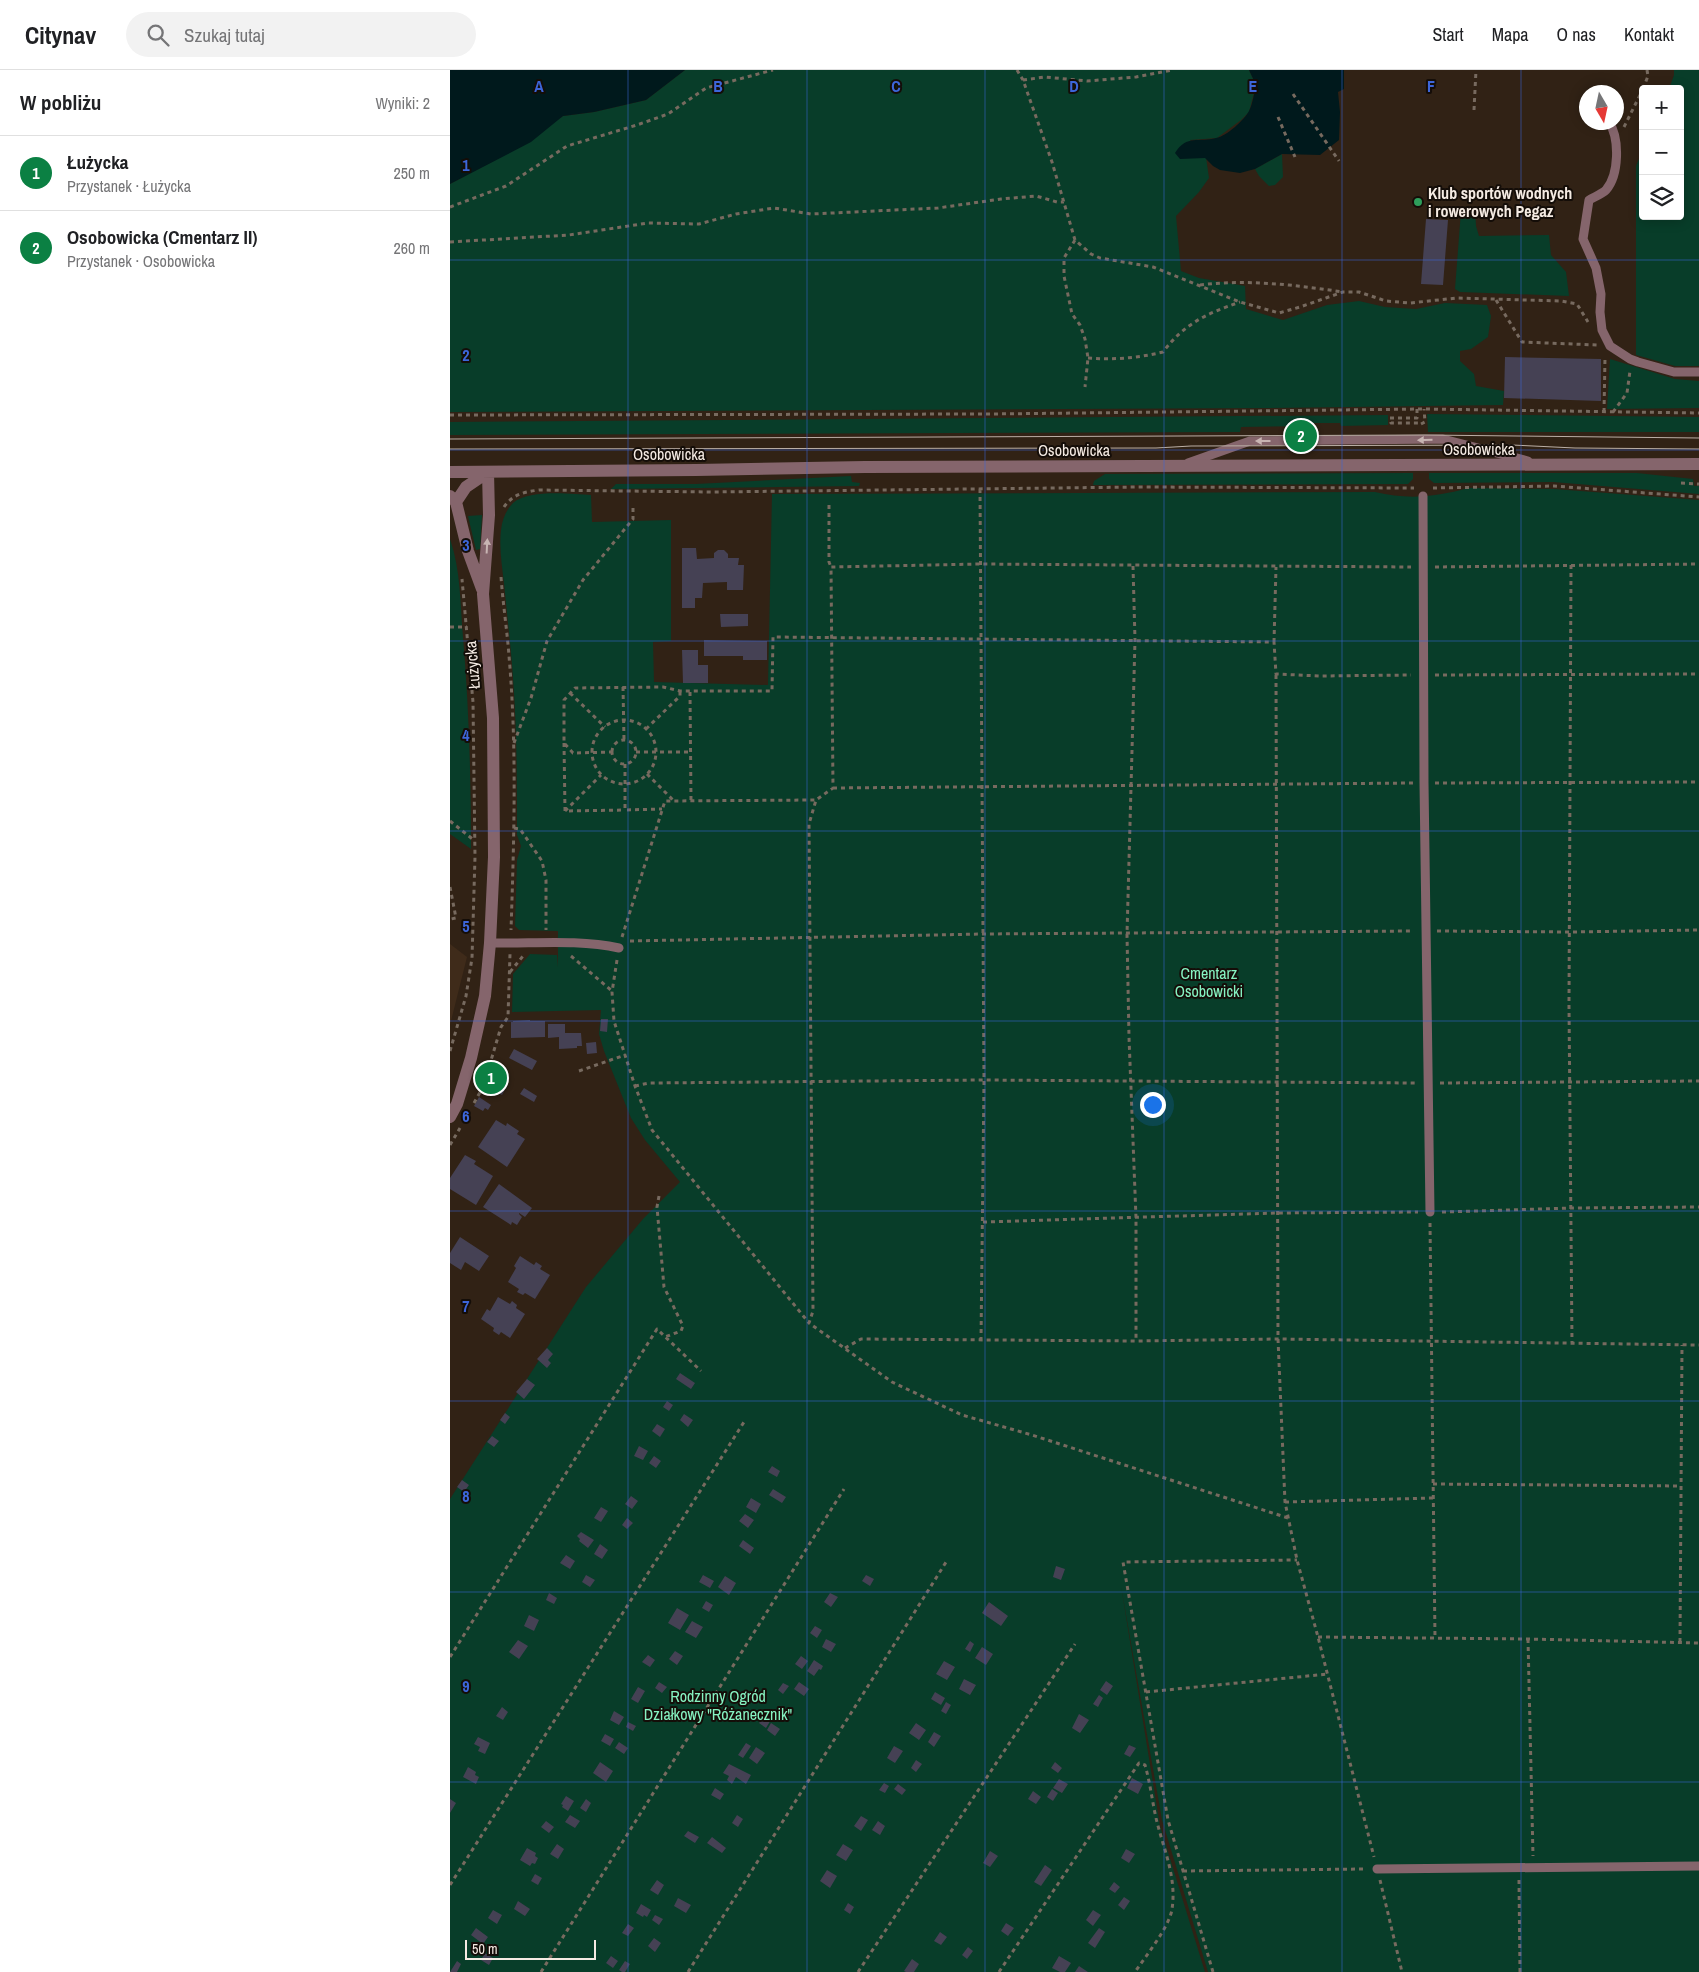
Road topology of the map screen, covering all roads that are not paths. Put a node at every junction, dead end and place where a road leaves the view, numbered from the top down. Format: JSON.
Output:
{"nodes":[{"id":1,"x":1612,"y":130,"type":"edge"},
{"id":2,"x":1699,"y":372,"type":"edge"},
{"id":3,"x":1699,"y":464,"type":"edge"},
{"id":4,"x":1180,"y":465,"type":"junction"},
{"id":5,"x":1544,"y":466,"type":"junction"},
{"id":6,"x":450,"y":472,"type":"edge"},
{"id":7,"x":488,"y":472,"type":"junction"},
{"id":8,"x":1423,"y":493,"type":"road end"},
{"id":9,"x":453,"y":499,"type":"edge"},
{"id":10,"x":483,"y":594,"type":"junction"},
{"id":11,"x":490,"y":943,"type":"junction"},
{"id":12,"x":618,"y":948,"type":"road end"},
{"id":13,"x":450,"y":1117,"type":"edge"},
{"id":14,"x":1430,"y":1212,"type":"road end"},
{"id":15,"x":1699,"y":1866,"type":"edge"},
{"id":16,"x":1377,"y":1869,"type":"road end"}],
"edges":[{"from":1,"to":2,"type":"lane"},
{"from":3,"to":5,"type":"street","name":"Osobowicka"},
{"from":4,"to":5,"type":"street","name":"Osobowicka"},
{"from":5,"to":4,"type":"lane","one_way":true},
{"from":4,"to":7,"type":"street","name":"Osobowicka"},
{"from":6,"to":7,"type":"street","name":"Osobowicka"},
{"from":7,"to":9,"type":"street","name":"Łużycka"},
{"from":10,"to":7,"type":"street","name":"Łużycka","one_way":true},
{"from":8,"to":14,"type":"lane"},
{"from":9,"to":10,"type":"street","name":"Łużycka"},
{"from":10,"to":11,"type":"street","name":"Łużycka"},
{"from":11,"to":12,"type":"lane"},
{"from":11,"to":13,"type":"street","name":"Łużycka"},
{"from":15,"to":16,"type":"lane"}]}
